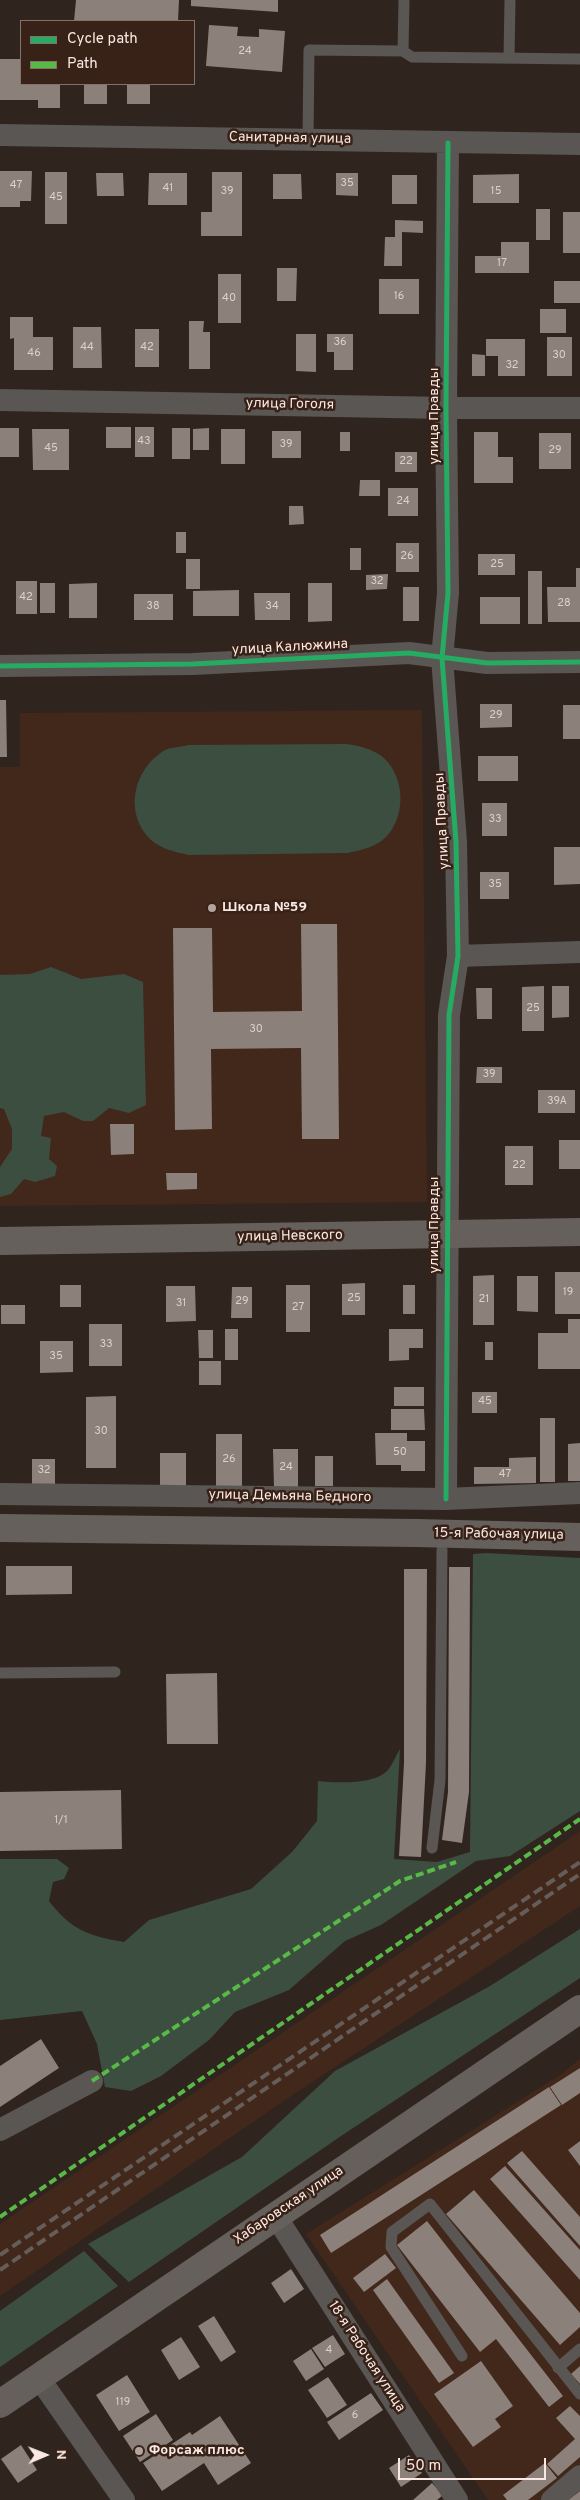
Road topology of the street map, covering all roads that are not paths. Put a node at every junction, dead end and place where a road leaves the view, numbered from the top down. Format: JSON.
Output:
{"nodes":[{"id":1,"x":404,"y":0,"type":"edge"},
{"id":2,"x":510,"y":0,"type":"edge"},
{"id":3,"x":403,"y":51,"type":"junction"},
{"id":4,"x":509,"y":58,"type":"junction"},
{"id":5,"x":580,"y":59,"type":"edge"},
{"id":6,"x":0,"y":134,"type":"edge"},
{"id":7,"x":308,"y":140,"type":"junction"},
{"id":8,"x":448,"y":142,"type":"junction"},
{"id":9,"x":580,"y":144,"type":"edge"},
{"id":10,"x":0,"y":400,"type":"edge"},
{"id":11,"x":446,"y":408,"type":"junction"},
{"id":12,"x":580,"y":408,"type":"edge"},
{"id":13,"x":442,"y":658,"type":"junction"},
{"id":14,"x":580,"y":662,"type":"edge"},
{"id":15,"x":0,"y":666,"type":"edge"},
{"id":16,"x":580,"y":952,"type":"edge"},
{"id":17,"x":458,"y":956,"type":"junction"},
{"id":18,"x":580,"y":1232,"type":"edge"},
{"id":19,"x":446,"y":1235,"type":"junction"},
{"id":20,"x":0,"y":1241,"type":"edge"},
{"id":21,"x":580,"y":1493,"type":"edge"},
{"id":22,"x":0,"y":1494,"type":"edge"},
{"id":23,"x":446,"y":1504,"type":"junction"},
{"id":24,"x":0,"y":1528,"type":"edge"},
{"id":25,"x":580,"y":1537,"type":"edge"},
{"id":26,"x":442,"y":1550,"type":"dead end"},
{"id":27,"x":115,"y":1672,"type":"dead end"},
{"id":28,"x":0,"y":1673,"type":"edge"},
{"id":29,"x":432,"y":1848,"type":"dead end"},
{"id":30,"x":580,"y":2010,"type":"edge"},
{"id":31,"x":92,"y":2081,"type":"dead end"},
{"id":32,"x":0,"y":2130,"type":"edge"},
{"id":33,"x":275,"y":2215,"type":"junction"},
{"id":34,"x":580,"y":2349,"type":"edge"},
{"id":35,"x":462,"y":2356,"type":"dead end"},
{"id":36,"x":558,"y":2368,"type":"junction"},
{"id":37,"x":39,"y":2378,"type":"junction"},
{"id":38,"x":580,"y":2394,"type":"edge"},
{"id":39,"x":0,"y":2404,"type":"edge"},
{"id":40,"x":580,"y":2476,"type":"edge"},
{"id":41,"x":124,"y":2500,"type":"edge"},
{"id":42,"x":457,"y":2500,"type":"edge"},
{"id":43,"x":552,"y":2500,"type":"edge"}],
"edges":[{"from":1,"to":3,"type":"lane"},
{"from":2,"to":4,"type":"lane"},
{"from":3,"to":4,"type":"lane"},
{"from":3,"to":7,"type":"lane"},
{"from":4,"to":5,"type":"lane"},
{"from":6,"to":7,"type":"street","name":"Санитарная улица"},
{"from":7,"to":8,"type":"street","name":"Санитарная улица"},
{"from":8,"to":9,"type":"street","name":"Санитарная улица"},
{"from":8,"to":11,"type":"street","name":"улица Правды"},
{"from":10,"to":11,"type":"street","name":"улица Гоголя"},
{"from":11,"to":12,"type":"street","name":"улица Гоголя"},
{"from":11,"to":13,"type":"street","name":"улица Правды"},
{"from":13,"to":14,"type":"street","name":"улица Калюжина"},
{"from":13,"to":15,"type":"street","name":"улица Калюжина"},
{"from":13,"to":17,"type":"street","name":"улица Правды"},
{"from":16,"to":17,"type":"street"},
{"from":17,"to":19,"type":"street","name":"улица Правды"},
{"from":18,"to":19,"type":"main road","name":"улица Невского"},
{"from":19,"to":20,"type":"main road","name":"улица Невского"},
{"from":19,"to":23,"type":"street","name":"улица Правды"},
{"from":21,"to":23,"type":"street","name":"улица Демьяна Бедного"},
{"from":22,"to":23,"type":"street","name":"улица Демьяна Бедного"},
{"from":24,"to":25,"type":"main road","name":"15-я Рабочая улица","bridge":true},
{"from":26,"to":29,"type":"lane"},
{"from":27,"to":28,"type":"lane"},
{"from":30,"to":33,"type":"main road","name":"Хабаровская улица"},
{"from":31,"to":32,"type":"street"},
{"from":33,"to":37,"type":"main road","name":"Хабаровская улица"},
{"from":33,"to":42,"type":"street","name":"18-я Рабочая улица"},
{"from":34,"to":36,"type":"lane"},
{"from":35,"to":36,"type":"lane"},
{"from":36,"to":38,"type":"lane"},
{"from":37,"to":39,"type":"main road","name":"Хабаровская улица"},
{"from":37,"to":41,"type":"street"},
{"from":40,"to":43,"type":"street"}]}
